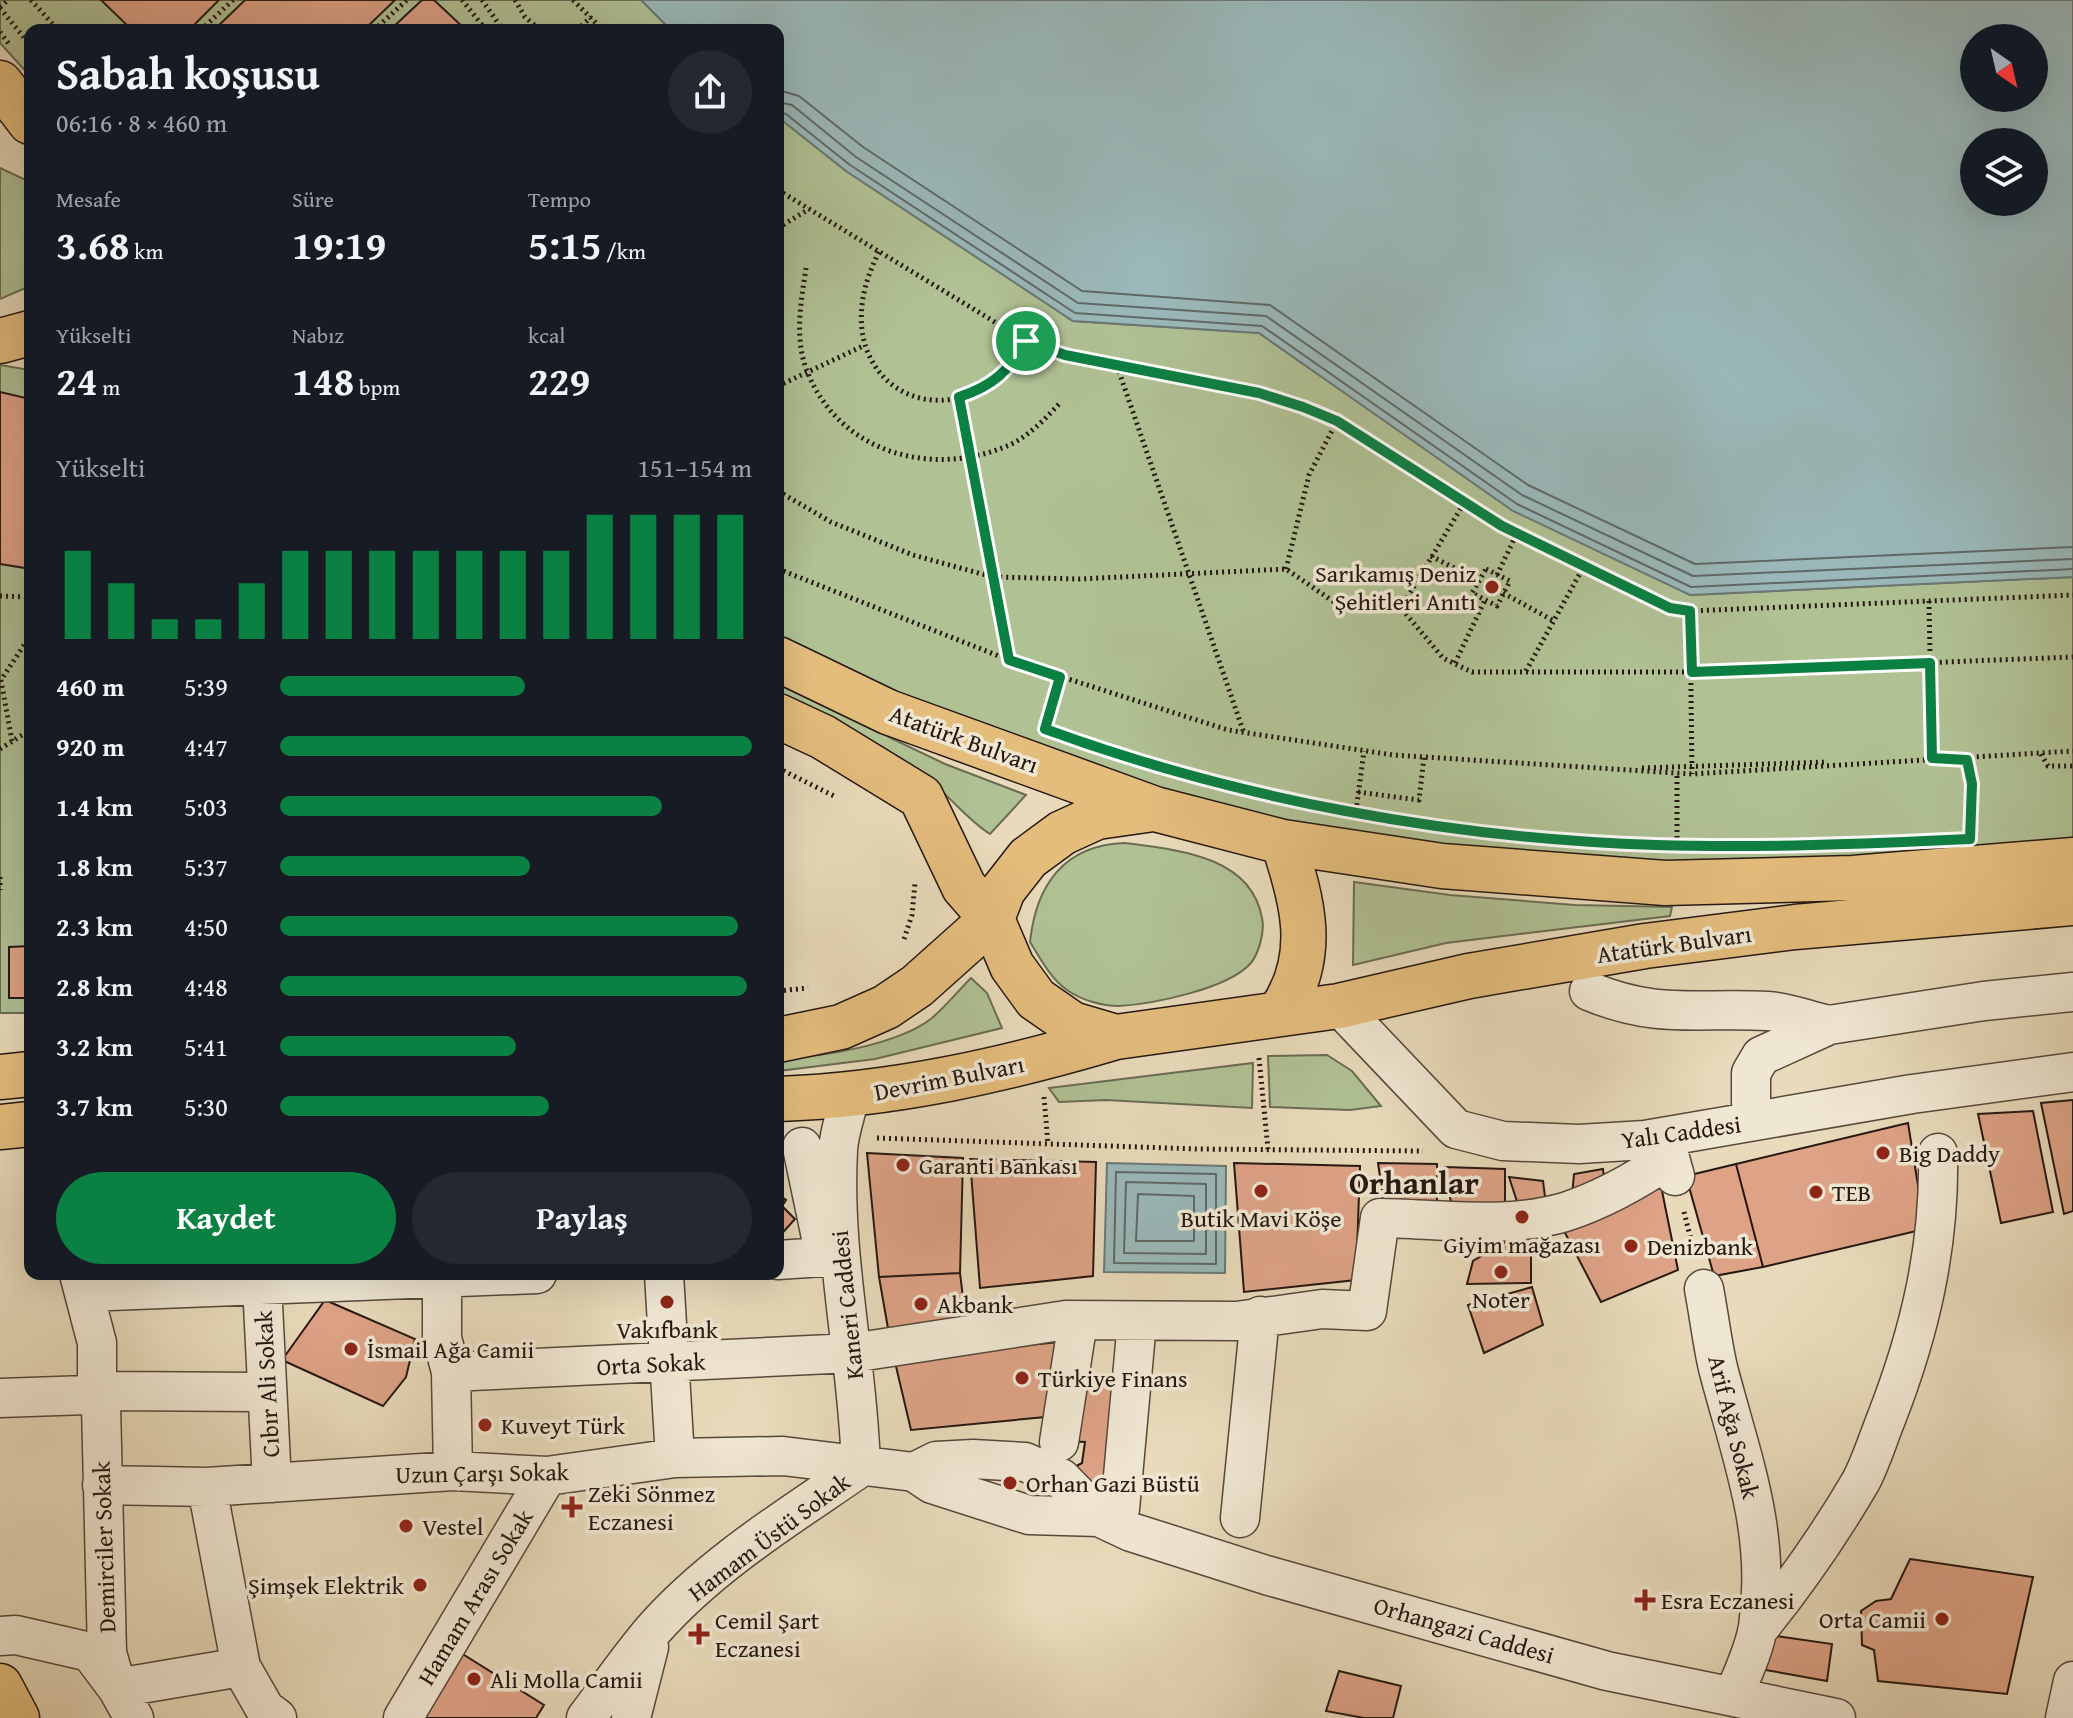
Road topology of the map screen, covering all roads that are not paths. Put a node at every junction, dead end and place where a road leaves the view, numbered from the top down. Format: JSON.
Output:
{"nodes":[{"id":1,"x":0,"y":83,"type":"edge"},
{"id":2,"x":24,"y":114,"type":"edge"},
{"id":3,"x":0,"y":121,"type":"edge"},
{"id":4,"x":24,"y":127,"type":"edge"},
{"id":5,"x":24,"y":335,"type":"edge"},
{"id":6,"x":0,"y":341,"type":"edge"},
{"id":7,"x":784,"y":662,"type":"edge"},
{"id":8,"x":784,"y":719,"type":"edge"},
{"id":9,"x":1155,"y":809,"type":"junction"},
{"id":10,"x":1283,"y":842,"type":"junction"},
{"id":11,"x":2073,"y":860,"type":"edge"},
{"id":12,"x":2073,"y":903,"type":"edge"},
{"id":13,"x":992,"y":919,"type":"junction"},
{"id":14,"x":1589,"y":991,"type":"dead end"},
{"id":15,"x":2073,"y":992,"type":"edge"},
{"id":16,"x":1339,"y":1006,"type":"junction"},
{"id":17,"x":1280,"y":1012,"type":"junction"},
{"id":18,"x":1829,"y":1025,"type":"junction"},
{"id":19,"x":1116,"y":1037,"type":"junction"},
{"id":20,"x":784,"y":1039,"type":"edge"},
{"id":21,"x":2073,"y":1072,"type":"edge"},
{"id":22,"x":24,"y":1075,"type":"edge"},
{"id":23,"x":0,"y":1077,"type":"edge"},
{"id":24,"x":784,"y":1100,"type":"edge"},
{"id":25,"x":1751,"y":1103,"type":"dead end"},
{"id":26,"x":862,"y":1113,"type":"junction"},
{"id":27,"x":24,"y":1125,"type":"edge"},
{"id":28,"x":0,"y":1127,"type":"edge"},
{"id":29,"x":802,"y":1147,"type":"dead end"},
{"id":30,"x":1938,"y":1153,"type":"dead end"},
{"id":31,"x":1673,"y":1167,"type":"road end"},
{"id":32,"x":831,"y":1256,"type":"junction"},
{"id":33,"x":784,"y":1260,"type":"edge"},
{"id":34,"x":325,"y":1280,"type":"edge"},
{"id":35,"x":442,"y":1280,"type":"edge"},
{"id":36,"x":664,"y":1280,"type":"edge"},
{"id":37,"x":82,"y":1283,"type":"edge"},
{"id":38,"x":262,"y":1285,"type":"junction"},
{"id":39,"x":1704,"y":1289,"type":"road end"},
{"id":40,"x":1260,"y":1316,"type":"junction"},
{"id":41,"x":1078,"y":1321,"type":"junction"},
{"id":42,"x":1137,"y":1322,"type":"junction"},
{"id":43,"x":852,"y":1353,"type":"junction"},
{"id":44,"x":669,"y":1364,"type":"junction"},
{"id":45,"x":451,"y":1372,"type":"junction"},
{"id":46,"x":99,"y":1392,"type":"junction"},
{"id":47,"x":266,"y":1392,"type":"junction"},
{"id":48,"x":0,"y":1398,"type":"edge"},
{"id":49,"x":1059,"y":1442,"type":"dead end"},
{"id":50,"x":675,"y":1458,"type":"junction"},
{"id":51,"x":861,"y":1467,"type":"junction"},
{"id":52,"x":453,"y":1471,"type":"junction"},
{"id":53,"x":547,"y":1476,"type":"junction"},
{"id":54,"x":272,"y":1483,"type":"junction"},
{"id":55,"x":102,"y":1485,"type":"junction"},
{"id":56,"x":207,"y":1487,"type":"junction"},
{"id":57,"x":1109,"y":1513,"type":"junction"},
{"id":58,"x":1240,"y":1518,"type":"dead end"},
{"id":59,"x":654,"y":1629,"type":"junction"},
{"id":60,"x":1757,"y":1631,"type":"junction"},
{"id":61,"x":0,"y":1636,"type":"edge"},
{"id":62,"x":241,"y":1667,"type":"junction"},
{"id":63,"x":2073,"y":1681,"type":"edge"},
{"id":64,"x":0,"y":1686,"type":"edge"},
{"id":65,"x":1733,"y":1697,"type":"junction"},
{"id":66,"x":126,"y":1703,"type":"edge"},
{"id":67,"x":1797,"y":1714,"type":"edge"},
{"id":68,"x":631,"y":1717,"type":"edge"},
{"id":69,"x":17,"y":1718,"type":"edge"},
{"id":70,"x":277,"y":1718,"type":"edge"},
{"id":71,"x":403,"y":1718,"type":"edge"},
{"id":72,"x":586,"y":1718,"type":"edge"},
{"id":73,"x":1836,"y":1718,"type":"edge"},
{"id":74,"x":2065,"y":1718,"type":"edge"}],
"edges":[{"from":1,"to":2,"type":"main road"},
{"from":3,"to":4,"type":"main road"},
{"from":5,"to":6,"type":"main road"},
{"from":7,"to":9,"type":"main road","name":"Atatürk Bulvarı"},
{"from":8,"to":13,"type":"main road","name":"Atatürk Bulvarı"},
{"from":9,"to":10,"type":"main road","name":"Atatürk Bulvarı"},
{"from":9,"to":13,"type":"main road","name":"Atatürk Bulvarı"},
{"from":10,"to":11,"type":"main road","name":"Atatürk Bulvarı"},
{"from":10,"to":17,"type":"main road"},
{"from":12,"to":16,"type":"main road","name":"Atatürk Bulvarı"},
{"from":13,"to":19,"type":"main road","name":"Atatürk Bulvarı"},
{"from":13,"to":20,"type":"main road"},
{"from":14,"to":18,"type":"street"},
{"from":15,"to":18,"type":"street"},
{"from":16,"to":17,"type":"main road","name":"Atatürk Bulvarı"},
{"from":16,"to":21,"type":"street","name":"Yalı Caddesi"},
{"from":17,"to":19,"type":"main road","name":"Atatürk Bulvarı"},
{"from":18,"to":25,"type":"street"},
{"from":19,"to":26,"type":"main road","name":"Devrim Bulvarı"},
{"from":22,"to":23,"type":"main road"},
{"from":24,"to":26,"type":"main road","name":"Devrim Bulvarı"},
{"from":26,"to":32,"type":"street","name":"Kaneri Caddesi"},
{"from":27,"to":28,"type":"main road"},
{"from":29,"to":32,"type":"street"},
{"from":30,"to":60,"type":"street"},
{"from":31,"to":40,"type":"street","name":"Orta Sokak"},
{"from":32,"to":33,"type":"street"},
{"from":32,"to":43,"type":"street","name":"Kaneri Caddesi"},
{"from":34,"to":38,"type":"street"},
{"from":35,"to":45,"type":"street"},
{"from":36,"to":44,"type":"street"},
{"from":37,"to":38,"type":"street"},
{"from":37,"to":46,"type":"street","name":"Demirciler Sokak"},
{"from":38,"to":47,"type":"street","name":"Cıbır Ali Sokak"},
{"from":39,"to":60,"type":"street","name":"Arif Ağa Sokak"},
{"from":40,"to":42,"type":"street","name":"Orta Sokak"},
{"from":40,"to":58,"type":"street"},
{"from":41,"to":42,"type":"street","name":"Orta Sokak"},
{"from":41,"to":43,"type":"street","name":"Orta Sokak"},
{"from":41,"to":49,"type":"street"},
{"from":42,"to":57,"type":"street"},
{"from":43,"to":44,"type":"street","name":"Orta Sokak"},
{"from":43,"to":51,"type":"street","name":"Kaneri Caddesi"},
{"from":44,"to":45,"type":"street","name":"Orta Sokak"},
{"from":44,"to":50,"type":"street"},
{"from":45,"to":52,"type":"street"},
{"from":46,"to":47,"type":"street"},
{"from":46,"to":48,"type":"street"},
{"from":46,"to":55,"type":"street","name":"Demirciler Sokak"},
{"from":47,"to":54,"type":"street","name":"Cıbır Ali Sokak"},
{"from":50,"to":51,"type":"street","name":"Uzun Çarşı Sokak"},
{"from":50,"to":53,"type":"street","name":"Uzun Çarşı Sokak"},
{"from":51,"to":57,"type":"street","name":"Orhangazi Caddesi"},
{"from":51,"to":59,"type":"street","name":"Hamam Üstü Sokak"},
{"from":52,"to":53,"type":"street","name":"Uzun Çarşı Sokak"},
{"from":52,"to":54,"type":"street","name":"Uzun Çarşı Sokak"},
{"from":53,"to":71,"type":"street","name":"Hamam Arası Sokak"},
{"from":54,"to":56,"type":"street","name":"Uzun Çarşı Sokak"},
{"from":55,"to":56,"type":"street","name":"Uzun Çarşı Sokak"},
{"from":55,"to":66,"type":"street","name":"Demirciler Sokak"},
{"from":56,"to":62,"type":"street"},
{"from":57,"to":65,"type":"street","name":"Orhangazi Caddesi"},
{"from":59,"to":68,"type":"street"},
{"from":59,"to":72,"type":"street","name":"Hamam Üstü Sokak"},
{"from":60,"to":65,"type":"street","name":"Arif Ağa Sokak"},
{"from":61,"to":66,"type":"street","name":"Demirciler Sokak"},
{"from":62,"to":66,"type":"street"},
{"from":62,"to":70,"type":"street"},
{"from":63,"to":74,"type":"street"},
{"from":64,"to":69,"type":"main road"},
{"from":65,"to":67,"type":"street","name":"Orhangazi Caddesi"},
{"from":67,"to":73,"type":"street","name":"Orhangazi Caddesi"}]}
